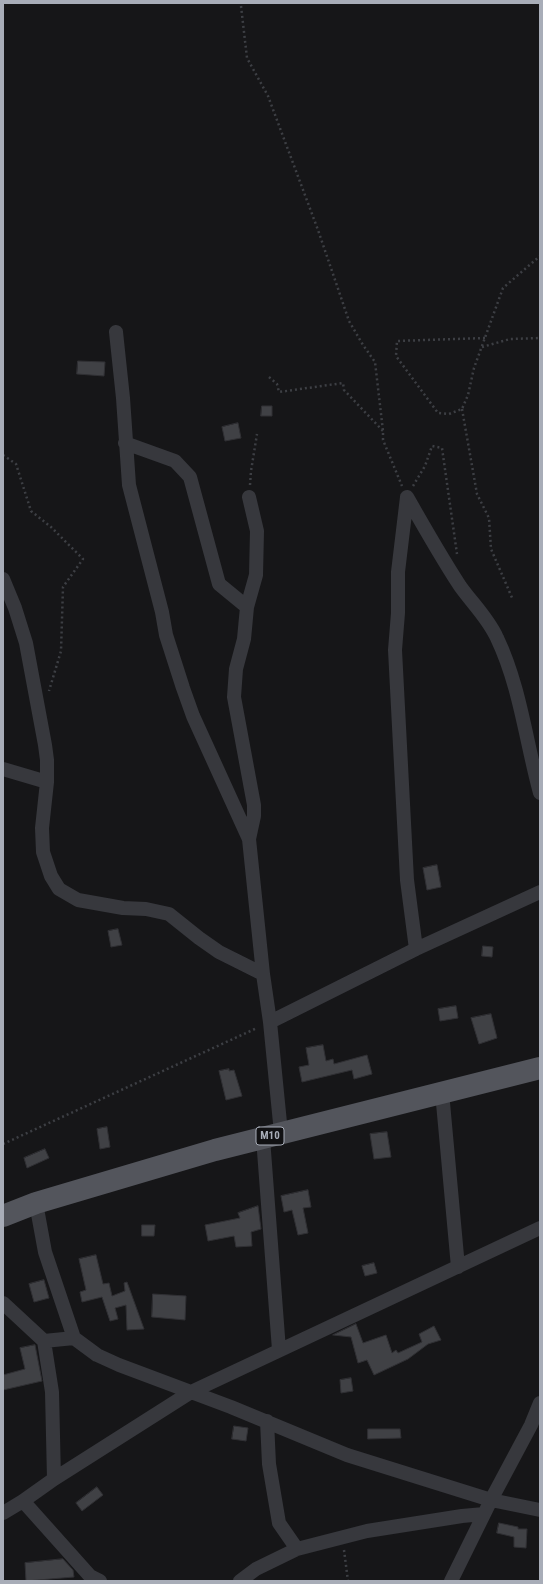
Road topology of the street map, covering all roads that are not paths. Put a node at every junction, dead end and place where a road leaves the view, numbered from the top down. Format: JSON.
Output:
{"nodes":[{"id":1,"x":116,"y":332,"type":"dead end"},
{"id":2,"x":125,"y":443,"type":"junction"},
{"id":3,"x":249,"y":497,"type":"road end"},
{"id":4,"x":3,"y":579,"type":"edge"},
{"id":5,"x":247,"y":607,"type":"junction"},
{"id":6,"x":3,"y":769,"type":"edge"},
{"id":7,"x":47,"y":782,"type":"junction"},
{"id":8,"x":540,"y":793,"type":"edge"},
{"id":9,"x":249,"y":839,"type":"junction"},
{"id":10,"x":540,"y":892,"type":"edge"},
{"id":11,"x":416,"y":949,"type":"junction"},
{"id":12,"x":263,"y":974,"type":"junction"},
{"id":13,"x":270,"y":1022,"type":"junction"},
{"id":14,"x":540,"y":1068,"type":"edge"},
{"id":15,"x":442,"y":1092,"type":"junction"},
{"id":16,"x":272,"y":1135,"type":"junction"},
{"id":17,"x":36,"y":1203,"type":"junction"},
{"id":18,"x":3,"y":1216,"type":"edge"},
{"id":19,"x":540,"y":1228,"type":"edge"},
{"id":20,"x":458,"y":1267,"type":"junction"},
{"id":21,"x":3,"y":1303,"type":"edge"},
{"id":22,"x":74,"y":1338,"type":"junction"},
{"id":23,"x":44,"y":1341,"type":"junction"},
{"id":24,"x":279,"y":1350,"type":"junction"},
{"id":25,"x":191,"y":1392,"type":"junction"},
{"id":26,"x":540,"y":1403,"type":"edge"},
{"id":27,"x":267,"y":1421,"type":"junction"},
{"id":28,"x":54,"y":1479,"type":"junction"},
{"id":29,"x":490,"y":1500,"type":"junction"},
{"id":30,"x":23,"y":1501,"type":"junction"},
{"id":31,"x":540,"y":1510,"type":"edge"},
{"id":32,"x":3,"y":1513,"type":"edge"},
{"id":33,"x":484,"y":1514,"type":"junction"},
{"id":34,"x":297,"y":1549,"type":"junction"},
{"id":35,"x":100,"y":1581,"type":"edge"},
{"id":36,"x":240,"y":1581,"type":"edge"},
{"id":37,"x":451,"y":1581,"type":"edge"}],
"edges":[{"from":1,"to":2,"type":"street"},
{"from":2,"to":5,"type":"street"},
{"from":2,"to":9,"type":"street"},
{"from":3,"to":5,"type":"street"},
{"from":4,"to":7,"type":"street"},
{"from":5,"to":9,"type":"street"},
{"from":6,"to":7,"type":"street"},
{"from":7,"to":12,"type":"street"},
{"from":8,"to":11,"type":"street"},
{"from":9,"to":12,"type":"street"},
{"from":10,"to":11,"type":"street"},
{"from":11,"to":13,"type":"street"},
{"from":12,"to":13,"type":"street"},
{"from":13,"to":16,"type":"street"},
{"from":14,"to":15,"type":"main road","number":"M10"},
{"from":15,"to":16,"type":"main road","number":"M10"},
{"from":15,"to":20,"type":"street"},
{"from":16,"to":17,"type":"main road","number":"M10"},
{"from":16,"to":24,"type":"street"},
{"from":17,"to":18,"type":"main road","number":"M10"},
{"from":17,"to":22,"type":"street"},
{"from":19,"to":20,"type":"street"},
{"from":20,"to":24,"type":"street"},
{"from":21,"to":23,"type":"street"},
{"from":22,"to":23,"type":"street"},
{"from":22,"to":25,"type":"street"},
{"from":23,"to":28,"type":"street"},
{"from":24,"to":25,"type":"street"},
{"from":25,"to":27,"type":"street"},
{"from":25,"to":28,"type":"street"},
{"from":26,"to":29,"type":"street"},
{"from":27,"to":29,"type":"street"},
{"from":27,"to":34,"type":"street"},
{"from":28,"to":30,"type":"street"},
{"from":29,"to":31,"type":"street"},
{"from":29,"to":33,"type":"street"},
{"from":30,"to":32,"type":"street"},
{"from":30,"to":35,"type":"street"},
{"from":33,"to":34,"type":"street"},
{"from":33,"to":37,"type":"street"},
{"from":34,"to":36,"type":"street"}]}
